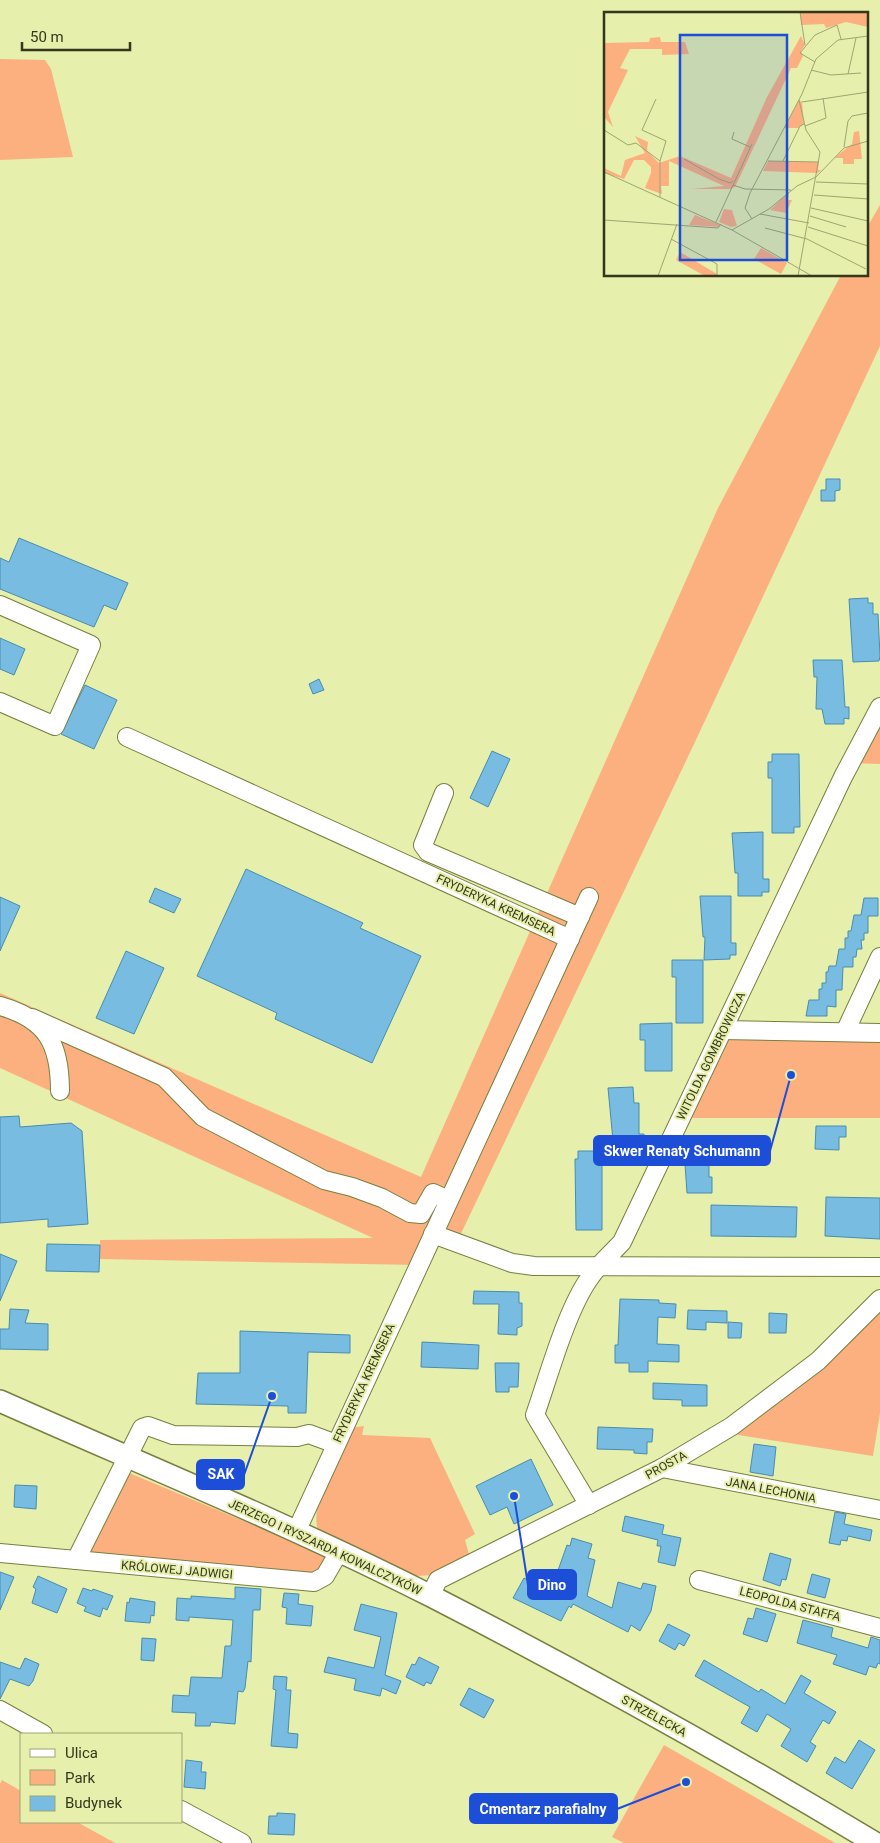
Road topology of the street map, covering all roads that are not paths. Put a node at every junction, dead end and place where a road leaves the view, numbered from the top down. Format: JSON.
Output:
{"nodes":[{"id":1,"x":0,"y":605,"type":"edge"},
{"id":2,"x":0,"y":702,"type":"edge"},
{"id":3,"x":880,"y":708,"type":"edge"},
{"id":4,"x":127,"y":737,"type":"dead end"},
{"id":5,"x":444,"y":793,"type":"dead end"},
{"id":6,"x":589,"y":897,"type":"dead end"},
{"id":7,"x":580,"y":917,"type":"junction"},
{"id":8,"x":570,"y":939,"type":"junction"},
{"id":9,"x":880,"y":956,"type":"edge"},
{"id":10,"x":0,"y":1006,"type":"edge"},
{"id":11,"x":32,"y":1018,"type":"junction"},
{"id":12,"x":723,"y":1030,"type":"junction"},
{"id":13,"x":845,"y":1032,"type":"junction"},
{"id":14,"x":880,"y":1033,"type":"edge"},
{"id":15,"x":60,"y":1091,"type":"dead end"},
{"id":16,"x":448,"y":1200,"type":"junction"},
{"id":17,"x":433,"y":1234,"type":"junction"},
{"id":18,"x":599,"y":1267,"type":"junction"},
{"id":19,"x":880,"y":1267,"type":"edge"},
{"id":20,"x":880,"y":1299,"type":"edge"},
{"id":21,"x":0,"y":1401,"type":"edge"},
{"id":22,"x":336,"y":1444,"type":"junction"},
{"id":23,"x":126,"y":1457,"type":"junction"},
{"id":24,"x":662,"y":1468,"type":"junction"},
{"id":25,"x":589,"y":1505,"type":"junction"},
{"id":26,"x":880,"y":1510,"type":"edge"},
{"id":27,"x":296,"y":1532,"type":"junction"},
{"id":28,"x":339,"y":1552,"type":"junction"},
{"id":29,"x":0,"y":1553,"type":"edge"},
{"id":30,"x":76,"y":1560,"type":"junction"},
{"id":31,"x":700,"y":1580,"type":"dead end"},
{"id":32,"x":430,"y":1596,"type":"junction"},
{"id":33,"x":880,"y":1628,"type":"edge"},
{"id":34,"x":0,"y":1710,"type":"edge"},
{"id":35,"x":42,"y":1733,"type":"edge"},
{"id":36,"x":182,"y":1811,"type":"edge"},
{"id":37,"x":242,"y":1843,"type":"edge"},
{"id":38,"x":874,"y":1843,"type":"edge"}],
"edges":[{"from":1,"to":2,"type":"street"},
{"from":3,"to":12,"type":"street","name":"WITOLDA GOMBROWICZA"},
{"from":4,"to":8,"type":"street","name":"FRYDERYKA KREMSERA"},
{"from":5,"to":7,"type":"street"},
{"from":6,"to":7,"type":"street"},
{"from":7,"to":8,"type":"street"},
{"from":8,"to":16,"type":"street","name":"FRYDERYKA KREMSERA"},
{"from":9,"to":13,"type":"street"},
{"from":10,"to":11,"type":"street"},
{"from":11,"to":15,"type":"street"},
{"from":11,"to":16,"type":"street"},
{"from":12,"to":13,"type":"street"},
{"from":12,"to":18,"type":"street","name":"WITOLDA GOMBROWICZA"},
{"from":13,"to":14,"type":"street"},
{"from":16,"to":17,"type":"street","name":"FRYDERYKA KREMSERA"},
{"from":17,"to":18,"type":"street"},
{"from":17,"to":22,"type":"street","name":"FRYDERYKA KREMSERA"},
{"from":18,"to":19,"type":"street"},
{"from":18,"to":25,"type":"street","name":"WITOLDA GOMBROWICZA"},
{"from":20,"to":24,"type":"street","name":"PROSTA"},
{"from":21,"to":23,"type":"main road","name":"JERZEGO I RYSZARDA KOWALCZYKÓW"},
{"from":22,"to":23,"type":"street"},
{"from":22,"to":27,"type":"street","name":"FRYDERYKA KREMSERA"},
{"from":23,"to":27,"type":"main road","name":"JERZEGO I RYSZARDA KOWALCZYKÓW"},
{"from":23,"to":30,"type":"street"},
{"from":24,"to":25,"type":"street","name":"PROSTA"},
{"from":24,"to":26,"type":"street","name":"JANA LECHONIA"},
{"from":25,"to":32,"type":"street","name":"PROSTA"},
{"from":27,"to":28,"type":"main road","name":"JERZEGO I RYSZARDA KOWALCZYKÓW"},
{"from":28,"to":30,"type":"street","name":"KRÓLOWEJ JADWIGI"},
{"from":28,"to":32,"type":"main road","name":"JERZEGO I RYSZARDA KOWALCZYKÓW"},
{"from":29,"to":30,"type":"street","name":"KRÓLOWEJ JADWIGI"},
{"from":31,"to":33,"type":"street","name":"LEOPOLDA STAFFA"},
{"from":32,"to":38,"type":"main road","name":"STRZELECKA"},
{"from":34,"to":35,"type":"street"},
{"from":36,"to":37,"type":"street"}]}
